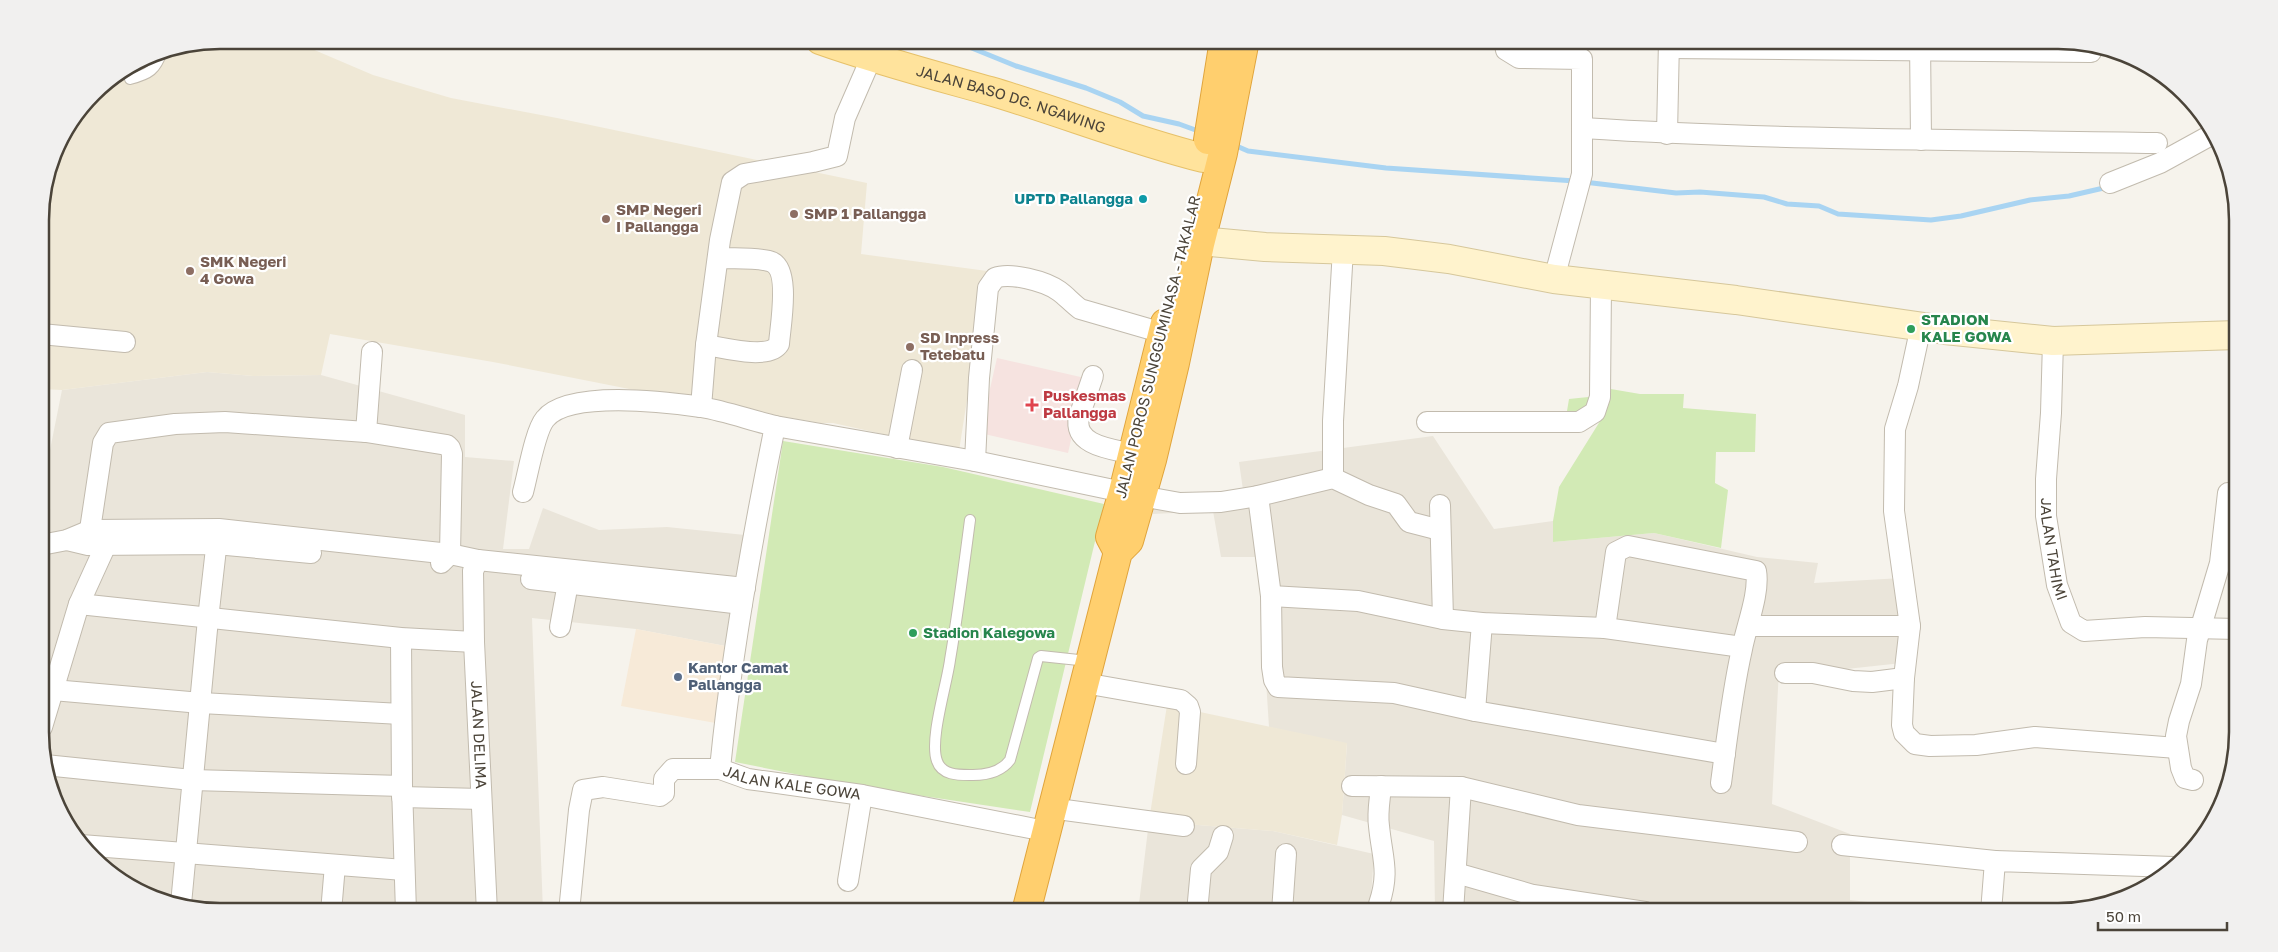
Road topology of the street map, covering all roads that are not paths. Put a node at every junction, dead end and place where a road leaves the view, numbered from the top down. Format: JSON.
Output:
{"nodes":[{"id":1,"x":875,"y":49,"type":"edge"},
{"id":2,"x":1223,"y":49,"type":"edge"},
{"id":3,"x":1242,"y":49,"type":"edge"},
{"id":4,"x":1506,"y":49,"type":"edge"},
{"id":5,"x":1669,"y":49,"type":"edge"},
{"id":6,"x":1919,"y":49,"type":"edge"},
{"id":7,"x":2005,"y":49,"type":"edge"},
{"id":8,"x":2090,"y":52,"type":"edge"},
{"id":9,"x":159,"y":60,"type":"edge"},
{"id":10,"x":130,"y":79,"type":"dead end"},
{"id":11,"x":1582,"y":128,"type":"junction"},
{"id":12,"x":1667,"y":134,"type":"junction"},
{"id":13,"x":2208,"y":137,"type":"edge"},
{"id":14,"x":1921,"y":140,"type":"junction"},
{"id":15,"x":1214,"y":142,"type":"junction"},
{"id":16,"x":2157,"y":143,"type":"dead end"},
{"id":17,"x":2110,"y":183,"type":"dead end"},
{"id":18,"x":1200,"y":241,"type":"junction"},
{"id":19,"x":1343,"y":249,"type":"junction"},
{"id":20,"x":718,"y":258,"type":"junction"},
{"id":21,"x":1554,"y":279,"type":"junction"},
{"id":22,"x":1601,"y":285,"type":"junction"},
{"id":23,"x":1920,"y":326,"type":"junction"},
{"id":24,"x":1163,"y":333,"type":"junction"},
{"id":25,"x":49,"y":335,"type":"edge"},
{"id":26,"x":2229,"y":335,"type":"edge"},
{"id":27,"x":2054,"y":341,"type":"junction"},
{"id":28,"x":125,"y":342,"type":"dead end"},
{"id":29,"x":706,"y":345,"type":"junction"},
{"id":30,"x":372,"y":352,"type":"dead end"},
{"id":31,"x":912,"y":370,"type":"dead end"},
{"id":32,"x":1093,"y":376,"type":"dead end"},
{"id":33,"x":702,"y":407,"type":"junction"},
{"id":34,"x":1427,"y":422,"type":"dead end"},
{"id":35,"x":775,"y":426,"type":"junction"},
{"id":36,"x":366,"y":432,"type":"junction"},
{"id":37,"x":897,"y":448,"type":"junction"},
{"id":38,"x":1133,"y":454,"type":"junction"},
{"id":39,"x":975,"y":461,"type":"junction"},
{"id":40,"x":1333,"y":478,"type":"junction"},
{"id":41,"x":524,"y":492,"type":"dead end"},
{"id":42,"x":2228,"y":493,"type":"dead end"},
{"id":43,"x":1132,"y":494,"type":"junction"},
{"id":44,"x":1258,"y":496,"type":"junction"},
{"id":45,"x":1440,"y":505,"type":"dead end"},
{"id":46,"x":970,"y":520,"type":"dead end"},
{"id":47,"x":1440,"y":530,"type":"junction"},
{"id":48,"x":217,"y":537,"type":"junction"},
{"id":49,"x":100,"y":538,"type":"junction"},
{"id":50,"x":49,"y":543,"type":"edge"},
{"id":51,"x":445,"y":559,"type":"junction"},
{"id":52,"x":476,"y":566,"type":"junction"},
{"id":53,"x":568,"y":583,"type":"junction"},
{"id":54,"x":666,"y":587,"type":"junction"},
{"id":55,"x":744,"y":596,"type":"junction"},
{"id":56,"x":1271,"y":596,"type":"junction"},
{"id":57,"x":79,"y":604,"type":"junction"},
{"id":58,"x":208,"y":619,"type":"junction"},
{"id":59,"x":1443,"y":619,"type":"junction"},
{"id":60,"x":1482,"y":623,"type":"junction"},
{"id":61,"x":1750,"y":626,"type":"junction"},
{"id":62,"x":1910,"y":626,"type":"junction"},
{"id":63,"x":560,"y":627,"type":"dead end"},
{"id":64,"x":1605,"y":628,"type":"junction"},
{"id":65,"x":2201,"y":629,"type":"junction"},
{"id":66,"x":2229,"y":629,"type":"edge"},
{"id":67,"x":401,"y":638,"type":"junction"},
{"id":68,"x":474,"y":642,"type":"junction"},
{"id":69,"x":1742,"y":647,"type":"junction"},
{"id":70,"x":1087,"y":672,"type":"junction"},
{"id":71,"x":1785,"y":673,"type":"dead end"},
{"id":72,"x":1904,"y":678,"type":"junction"},
{"id":73,"x":53,"y":690,"type":"junction"},
{"id":74,"x":49,"y":703,"type":"edge"},
{"id":75,"x":200,"y":703,"type":"junction"},
{"id":76,"x":1475,"y":711,"type":"junction"},
{"id":77,"x":402,"y":714,"type":"junction"},
{"id":78,"x":2177,"y":748,"type":"junction"},
{"id":79,"x":1725,"y":754,"type":"junction"},
{"id":80,"x":1186,"y":764,"type":"dead end"},
{"id":81,"x":52,"y":766,"type":"edge"},
{"id":82,"x":720,"y":769,"type":"junction"},
{"id":83,"x":192,"y":780,"type":"junction"},
{"id":84,"x":2192,"y":780,"type":"dead end"},
{"id":85,"x":1721,"y":783,"type":"dead end"},
{"id":86,"x":1352,"y":786,"type":"dead end"},
{"id":87,"x":1380,"y":786,"type":"junction"},
{"id":88,"x":1461,"y":787,"type":"junction"},
{"id":89,"x":402,"y":792,"type":"junction"},
{"id":90,"x":862,"y":795,"type":"junction"},
{"id":91,"x":481,"y":800,"type":"junction"},
{"id":92,"x":1048,"y":820,"type":"junction"},
{"id":93,"x":1184,"y":826,"type":"dead end"},
{"id":94,"x":1223,"y":836,"type":"dead end"},
{"id":95,"x":1797,"y":842,"type":"dead end"},
{"id":96,"x":1842,"y":845,"type":"dead end"},
{"id":97,"x":94,"y":848,"type":"edge"},
{"id":98,"x":186,"y":854,"type":"junction"},
{"id":99,"x":1286,"y":854,"type":"dead end"},
{"id":100,"x":1995,"y":861,"type":"junction"},
{"id":101,"x":335,"y":865,"type":"junction"},
{"id":102,"x":2163,"y":867,"type":"edge"},
{"id":103,"x":404,"y":870,"type":"junction"},
{"id":104,"x":1456,"y":873,"type":"junction"},
{"id":105,"x":848,"y":882,"type":"dead end"},
{"id":106,"x":182,"y":898,"type":"edge"},
{"id":107,"x":332,"y":903,"type":"edge"},
{"id":108,"x":406,"y":903,"type":"edge"},
{"id":109,"x":487,"y":903,"type":"edge"},
{"id":110,"x":570,"y":903,"type":"edge"},
{"id":111,"x":1028,"y":903,"type":"edge"},
{"id":112,"x":1198,"y":903,"type":"edge"},
{"id":113,"x":1283,"y":903,"type":"edge"},
{"id":114,"x":1379,"y":903,"type":"edge"},
{"id":115,"x":1454,"y":903,"type":"edge"},
{"id":116,"x":1564,"y":903,"type":"edge"},
{"id":117,"x":1992,"y":903,"type":"edge"}],
"edges":[{"from":1,"to":15,"type":"main road","name":"JALAN BASO DG. NGAWING"},
{"from":1,"to":20,"type":"street"},
{"from":2,"to":15,"type":"highway"},
{"from":3,"to":15,"type":"highway"},
{"from":4,"to":11,"type":"street"},
{"from":5,"to":12,"type":"street"},
{"from":6,"to":14,"type":"street"},
{"from":7,"to":8,"type":"street"},
{"from":9,"to":10,"type":"lane"},
{"from":11,"to":12,"type":"street"},
{"from":11,"to":21,"type":"street"},
{"from":12,"to":14,"type":"street"},
{"from":13,"to":17,"type":"street"},
{"from":14,"to":16,"type":"street"},
{"from":15,"to":18,"type":"highway","name":"JALAN POROS SUNGGUMINASA - TAKALAR"},
{"from":15,"to":24,"type":"highway","name":"JALAN POROS SUNGGUMINASA - TAKALAR"},
{"from":18,"to":19,"type":"street"},
{"from":18,"to":43,"type":"highway","name":"JALAN POROS SUNGGUMINASA - TAKALAR"},
{"from":19,"to":21,"type":"street"},
{"from":19,"to":40,"type":"street"},
{"from":20,"to":29,"type":"street"},
{"from":20,"to":29,"type":"street"},
{"from":21,"to":22,"type":"street"},
{"from":22,"to":23,"type":"street"},
{"from":22,"to":34,"type":"street"},
{"from":23,"to":27,"type":"street"},
{"from":23,"to":62,"type":"street"},
{"from":24,"to":38,"type":"highway","name":"JALAN POROS SUNGGUMINASA - TAKALAR"},
{"from":24,"to":39,"type":"street"},
{"from":25,"to":28,"type":"street"},
{"from":26,"to":27,"type":"street"},
{"from":27,"to":65,"type":"street","name":"JALAN TAHIMI"},
{"from":29,"to":33,"type":"street"},
{"from":30,"to":36,"type":"street"},
{"from":31,"to":37,"type":"street"},
{"from":32,"to":38,"type":"street"},
{"from":33,"to":35,"type":"street"},
{"from":33,"to":41,"type":"street"},
{"from":35,"to":37,"type":"street"},
{"from":35,"to":55,"type":"street","name":"JALAN KALE GOWA"},
{"from":36,"to":49,"type":"street"},
{"from":36,"to":51,"type":"street"},
{"from":37,"to":39,"type":"street"},
{"from":38,"to":43,"type":"highway","name":"JALAN POROS SUNGGUMINASA - TAKALAR"},
{"from":39,"to":43,"type":"street"},
{"from":40,"to":44,"type":"street"},
{"from":40,"to":47,"type":"street"},
{"from":42,"to":65,"type":"street"},
{"from":43,"to":44,"type":"street"},
{"from":43,"to":70,"type":"highway","name":"JALAN POROS SUNGGUMINASA - TAKALAR"},
{"from":44,"to":56,"type":"street"},
{"from":45,"to":47,"type":"street"},
{"from":46,"to":70,"type":"lane"},
{"from":47,"to":59,"type":"street"},
{"from":48,"to":49,"type":"street"},
{"from":48,"to":51,"type":"street"},
{"from":48,"to":58,"type":"street"},
{"from":49,"to":50,"type":"street"},
{"from":49,"to":57,"type":"street"},
{"from":51,"to":52,"type":"street"},
{"from":52,"to":53,"type":"street"},
{"from":52,"to":54,"type":"street"},
{"from":52,"to":68,"type":"street","name":"JALAN DELIMA"},
{"from":53,"to":54,"type":"street"},
{"from":53,"to":63,"type":"street"},
{"from":54,"to":55,"type":"street"},
{"from":55,"to":82,"type":"street","name":"JALAN KALE GOWA"},
{"from":56,"to":59,"type":"street"},
{"from":56,"to":76,"type":"street"},
{"from":57,"to":58,"type":"street"},
{"from":57,"to":73,"type":"street"},
{"from":58,"to":67,"type":"street"},
{"from":58,"to":75,"type":"street"},
{"from":59,"to":60,"type":"street"},
{"from":60,"to":64,"type":"street"},
{"from":60,"to":76,"type":"street"},
{"from":61,"to":62,"type":"street"},
{"from":61,"to":64,"type":"street"},
{"from":61,"to":69,"type":"street"},
{"from":62,"to":72,"type":"street"},
{"from":64,"to":69,"type":"street"},
{"from":65,"to":66,"type":"street","name":"JALAN TAHIMI"},
{"from":65,"to":78,"type":"street"},
{"from":67,"to":68,"type":"street"},
{"from":67,"to":77,"type":"street"},
{"from":68,"to":91,"type":"street","name":"JALAN DELIMA"},
{"from":69,"to":79,"type":"street"},
{"from":70,"to":80,"type":"street"},
{"from":70,"to":92,"type":"highway","name":"JALAN POROS SUNGGUMINASA - TAKALAR"},
{"from":71,"to":72,"type":"street"},
{"from":72,"to":78,"type":"street"},
{"from":73,"to":74,"type":"street"},
{"from":73,"to":75,"type":"street"},
{"from":75,"to":77,"type":"street"},
{"from":75,"to":83,"type":"street"},
{"from":76,"to":79,"type":"street"},
{"from":77,"to":89,"type":"street"},
{"from":78,"to":84,"type":"street"},
{"from":79,"to":85,"type":"street"},
{"from":81,"to":83,"type":"street"},
{"from":82,"to":90,"type":"street","name":"JALAN KALE GOWA"},
{"from":82,"to":110,"type":"street"},
{"from":83,"to":89,"type":"street"},
{"from":83,"to":98,"type":"street"},
{"from":86,"to":87,"type":"street"},
{"from":87,"to":88,"type":"street"},
{"from":87,"to":114,"type":"street"},
{"from":88,"to":95,"type":"street"},
{"from":88,"to":104,"type":"street"},
{"from":89,"to":91,"type":"street"},
{"from":89,"to":103,"type":"street"},
{"from":90,"to":92,"type":"street","name":"JALAN KALE GOWA"},
{"from":90,"to":105,"type":"street"},
{"from":91,"to":109,"type":"street","name":"JALAN DELIMA"},
{"from":92,"to":93,"type":"street","name":"JALAN KALE GOWA"},
{"from":92,"to":111,"type":"highway","name":"JALAN POROS SUNGGUMINASA - TAKALAR"},
{"from":94,"to":112,"type":"street"},
{"from":96,"to":100,"type":"street"},
{"from":97,"to":98,"type":"street"},
{"from":98,"to":101,"type":"street"},
{"from":98,"to":106,"type":"street"},
{"from":99,"to":113,"type":"street"},
{"from":100,"to":102,"type":"street"},
{"from":100,"to":117,"type":"street"},
{"from":101,"to":103,"type":"street"},
{"from":101,"to":107,"type":"street"},
{"from":103,"to":108,"type":"street"},
{"from":104,"to":115,"type":"street"},
{"from":104,"to":116,"type":"street"}]}
